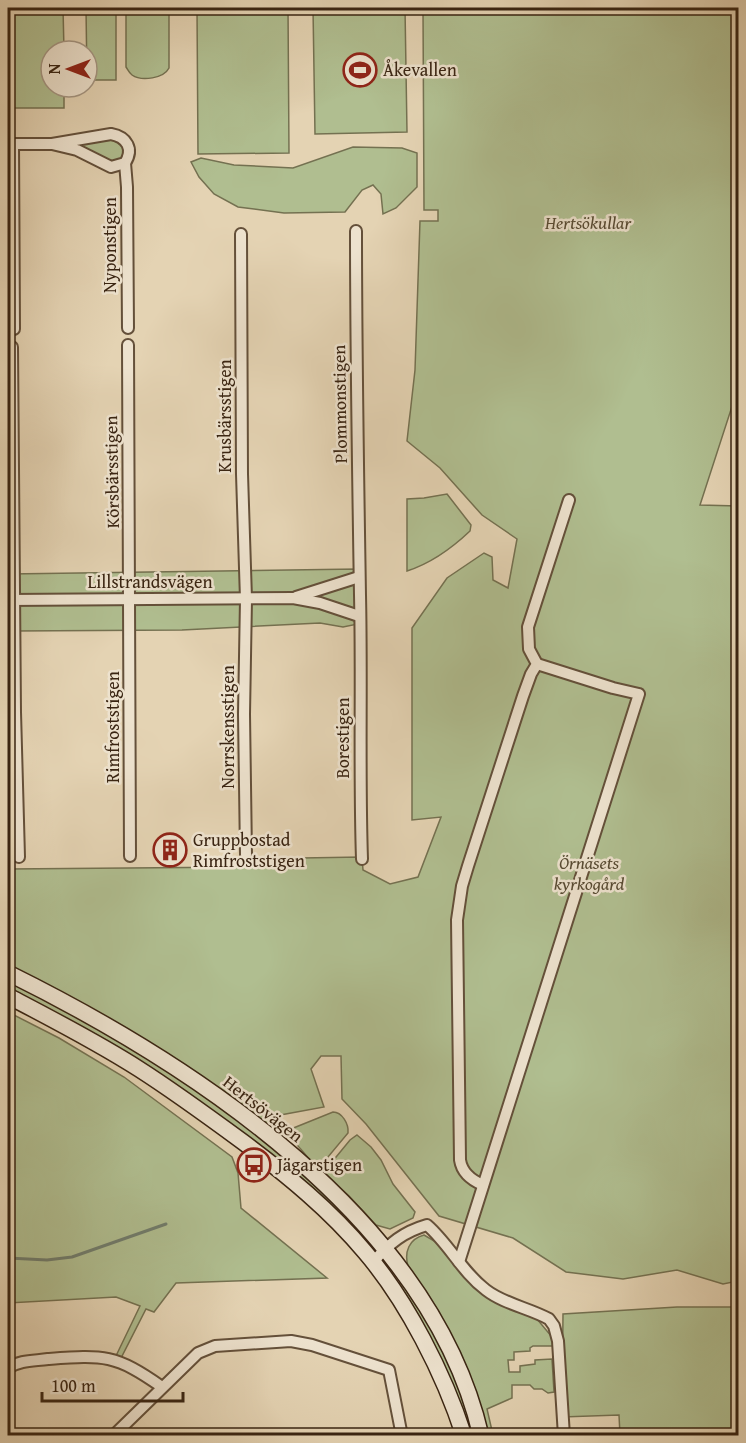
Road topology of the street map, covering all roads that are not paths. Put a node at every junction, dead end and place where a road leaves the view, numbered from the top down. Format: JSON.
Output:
{"nodes":[{"id":1,"x":10,"y":144,"type":"edge"},
{"id":2,"x":52,"y":144,"type":"junction"},
{"id":3,"x":124,"y":163,"type":"junction"},
{"id":4,"x":356,"y":231,"type":"dead end"},
{"id":5,"x":241,"y":234,"type":"dead end"},
{"id":6,"x":128,"y":328,"type":"dead end"},
{"id":7,"x":14,"y":329,"type":"dead end"},
{"id":8,"x":128,"y":345,"type":"dead end"},
{"id":9,"x":12,"y":347,"type":"dead end"},
{"id":10,"x":569,"y":500,"type":"dead end"},
{"id":11,"x":359,"y":577,"type":"junction"},
{"id":12,"x":246,"y":598,"type":"junction"},
{"id":13,"x":293,"y":598,"type":"junction"},
{"id":14,"x":130,"y":599,"type":"junction"},
{"id":15,"x":11,"y":600,"type":"edge"},
{"id":16,"x":359,"y":616,"type":"junction"},
{"id":17,"x":537,"y":664,"type":"junction"},
{"id":18,"x":246,"y":855,"type":"dead end"},
{"id":19,"x":130,"y":856,"type":"dead end"},
{"id":20,"x":19,"y":857,"type":"dead end"},
{"id":21,"x":362,"y":859,"type":"dead end"},
{"id":22,"x":8,"y":974,"type":"edge"},
{"id":23,"x":8,"y":996,"type":"edge"},
{"id":24,"x":483,"y":1185,"type":"junction"},
{"id":25,"x":386,"y":1248,"type":"junction"},
{"id":26,"x":373,"y":1262,"type":"junction"},
{"id":27,"x":459,"y":1262,"type":"junction"},
{"id":28,"x":8,"y":1368,"type":"edge"},
{"id":29,"x":162,"y":1387,"type":"junction"},
{"id":30,"x":113,"y":1436,"type":"edge"},
{"id":31,"x":402,"y":1436,"type":"edge"},
{"id":32,"x":464,"y":1436,"type":"edge"},
{"id":33,"x":481,"y":1436,"type":"edge"},
{"id":34,"x":564,"y":1436,"type":"edge"}],
"edges":[{"from":1,"to":2,"type":"street"},
{"from":1,"to":7,"type":"street"},
{"from":2,"to":3,"type":"street"},
{"from":2,"to":3,"type":"street","name":"Nyponstigen"},
{"from":3,"to":6,"type":"street","name":"Nyponstigen"},
{"from":4,"to":11,"type":"street","name":"Plommonstigen"},
{"from":5,"to":12,"type":"street","name":"Krusbärsstigen"},
{"from":8,"to":14,"type":"street","name":"Körsbärsstigen"},
{"from":9,"to":15,"type":"street"},
{"from":10,"to":17,"type":"street"},
{"from":11,"to":13,"type":"street","name":"Lillstrandsvägen"},
{"from":11,"to":16,"type":"street"},
{"from":12,"to":13,"type":"street","name":"Lillstrandsvägen"},
{"from":12,"to":14,"type":"street","name":"Lillstrandsvägen"},
{"from":12,"to":18,"type":"street","name":"Norrskensstigen"},
{"from":13,"to":16,"type":"street","name":"Lillstrandsvägen"},
{"from":14,"to":15,"type":"street","name":"Lillstrandsvägen"},
{"from":14,"to":19,"type":"street","name":"Rimfroststigen"},
{"from":15,"to":20,"type":"street"},
{"from":16,"to":21,"type":"street","name":"Borestigen"},
{"from":17,"to":24,"type":"street"},
{"from":17,"to":24,"type":"street"},
{"from":22,"to":25,"type":"main road","name":"Hertsövägen"},
{"from":23,"to":26,"type":"main road"},
{"from":24,"to":27,"type":"street"},
{"from":25,"to":26,"type":"street"},
{"from":25,"to":27,"type":"street"},
{"from":25,"to":33,"type":"main road","name":"Hertsövägen"},
{"from":26,"to":32,"type":"main road"},
{"from":27,"to":34,"type":"street"},
{"from":28,"to":29,"type":"street"},
{"from":29,"to":30,"type":"street"},
{"from":29,"to":31,"type":"street"}]}
